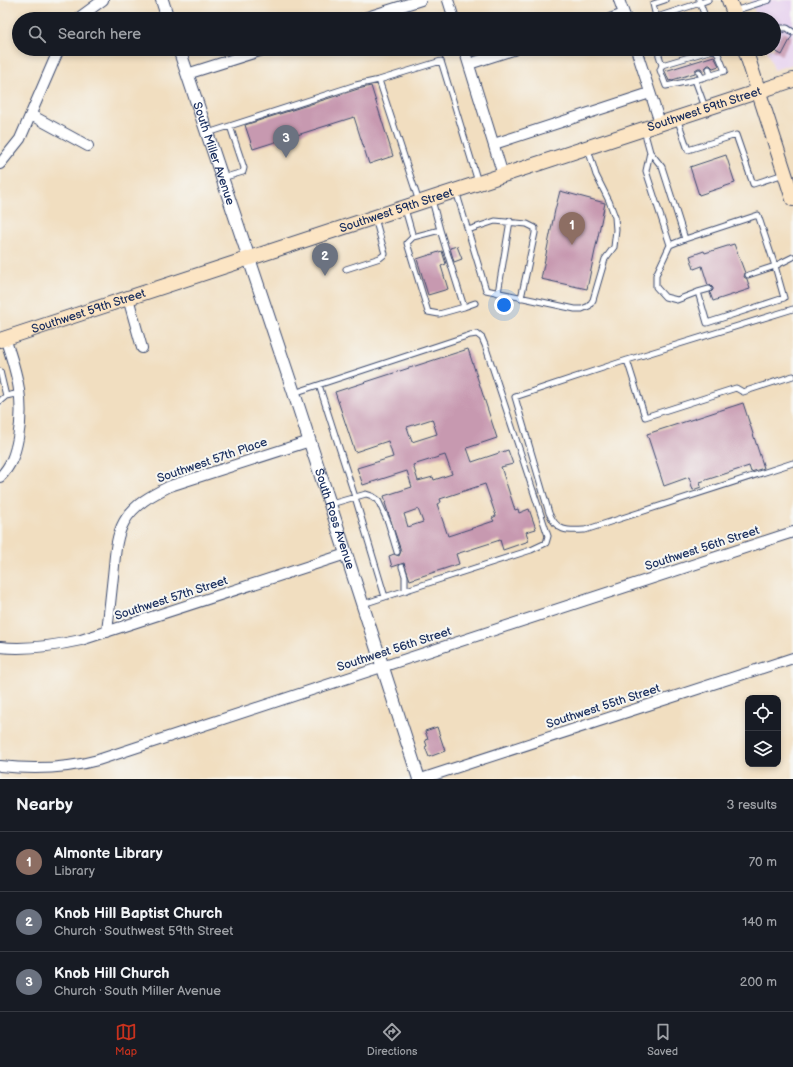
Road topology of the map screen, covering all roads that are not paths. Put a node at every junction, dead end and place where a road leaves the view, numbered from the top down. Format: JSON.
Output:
{"nodes":[{"id":1,"x":103,"y":0,"type":"edge"},
{"id":2,"x":162,"y":0,"type":"edge"},
{"id":3,"x":421,"y":0,"type":"edge"},
{"id":4,"x":448,"y":0,"type":"edge"},
{"id":5,"x":619,"y":0,"type":"edge"},
{"id":6,"x":665,"y":0,"type":"edge"},
{"id":7,"x":708,"y":0,"type":"edge"},
{"id":8,"x":768,"y":0,"type":"edge"},
{"id":9,"x":700,"y":1,"type":"edge"},
{"id":10,"x":733,"y":10,"type":"edge"},
{"id":11,"x":87,"y":12,"type":"edge"},
{"id":12,"x":166,"y":12,"type":"edge"},
{"id":13,"x":383,"y":12,"type":"edge"},
{"id":14,"x":452,"y":12,"type":"edge"},
{"id":15,"x":623,"y":12,"type":"edge"},
{"id":16,"x":654,"y":12,"type":"edge"},
{"id":17,"x":670,"y":12,"type":"edge"},
{"id":18,"x":704,"y":12,"type":"edge"},
{"id":19,"x":781,"y":28,"type":"edge"},
{"id":20,"x":793,"y":32,"type":"edge"},
{"id":21,"x":56,"y":56,"type":"edge"},
{"id":22,"x":181,"y":56,"type":"edge"},
{"id":23,"x":244,"y":56,"type":"edge"},
{"id":24,"x":466,"y":56,"type":"edge"},
{"id":25,"x":494,"y":56,"type":"edge"},
{"id":26,"x":638,"y":56,"type":"edge"},
{"id":27,"x":659,"y":56,"type":"edge"},
{"id":28,"x":690,"y":56,"type":"edge"},
{"id":29,"x":693,"y":56,"type":"edge"},
{"id":30,"x":719,"y":56,"type":"edge"},
{"id":31,"x":747,"y":56,"type":"edge"},
{"id":32,"x":683,"y":58,"type":"junction"},
{"id":33,"x":672,"y":62,"type":"junction"},
{"id":34,"x":696,"y":62,"type":"dead end"},
{"id":35,"x":469,"y":64,"type":"junction"},
{"id":36,"x":662,"y":65,"type":"junction"},
{"id":37,"x":685,"y":65,"type":"dead end"},
{"id":38,"x":674,"y":68,"type":"dead end"},
{"id":39,"x":709,"y":69,"type":"dead end"},
{"id":40,"x":699,"y":72,"type":"dead end"},
{"id":41,"x":187,"y":74,"type":"junction"},
{"id":42,"x":711,"y":76,"type":"junction"},
{"id":43,"x":702,"y":78,"type":"junction"},
{"id":44,"x":691,"y":79,"type":"junction"},
{"id":45,"x":378,"y":80,"type":"junction"},
{"id":46,"x":793,"y":80,"type":"edge"},
{"id":47,"x":758,"y":92,"type":"junction"},
{"id":48,"x":650,"y":93,"type":"junction"},
{"id":49,"x":706,"y":108,"type":"junction"},
{"id":50,"x":31,"y":115,"type":"junction"},
{"id":51,"x":677,"y":118,"type":"junction"},
{"id":52,"x":660,"y":123,"type":"junction"},
{"id":53,"x":230,"y":126,"type":"junction"},
{"id":54,"x":643,"y":129,"type":"junction"},
{"id":55,"x":207,"y":133,"type":"junction"},
{"id":56,"x":494,"y":144,"type":"junction"},
{"id":57,"x":88,"y":146,"type":"dead end"},
{"id":58,"x":588,"y":147,"type":"junction"},
{"id":59,"x":650,"y":152,"type":"junction"},
{"id":60,"x":0,"y":164,"type":"edge"},
{"id":61,"x":503,"y":175,"type":"junction"},
{"id":62,"x":788,"y":175,"type":"edge"},
{"id":63,"x":222,"y":178,"type":"junction"},
{"id":64,"x":478,"y":183,"type":"junction"},
{"id":65,"x":455,"y":190,"type":"junction"},
{"id":66,"x":793,"y":199,"type":"edge"},
{"id":67,"x":425,"y":201,"type":"junction"},
{"id":68,"x":404,"y":208,"type":"junction"},
{"id":69,"x":375,"y":217,"type":"junction"},
{"id":70,"x":510,"y":221,"type":"junction"},
{"id":71,"x":440,"y":230,"type":"junction"},
{"id":72,"x":468,"y":230,"type":"junction"},
{"id":73,"x":413,"y":237,"type":"junction"},
{"id":74,"x":685,"y":239,"type":"junction"},
{"id":75,"x":670,"y":245,"type":"junction"},
{"id":76,"x":793,"y":257,"type":"edge"},
{"id":77,"x":249,"y":258,"type":"junction"},
{"id":78,"x":775,"y":266,"type":"junction"},
{"id":79,"x":346,"y":269,"type":"dead end"},
{"id":80,"x":748,"y":275,"type":"dead end"},
{"id":81,"x":709,"y":289,"type":"dead end"},
{"id":82,"x":498,"y":292,"type":"junction"},
{"id":83,"x":698,"y":292,"type":"junction"},
{"id":84,"x":128,"y":298,"type":"junction"},
{"id":85,"x":521,"y":298,"type":"junction"},
{"id":86,"x":475,"y":303,"type":"dead end"},
{"id":87,"x":464,"y":307,"type":"junction"},
{"id":88,"x":793,"y":309,"type":"edge"},
{"id":89,"x":3,"y":339,"type":"edge"},
{"id":90,"x":142,"y":348,"type":"dead end"},
{"id":91,"x":627,"y":360,"type":"junction"},
{"id":92,"x":0,"y":371,"type":"edge"},
{"id":93,"x":793,"y":376,"type":"edge"},
{"id":94,"x":318,"y":385,"type":"junction"},
{"id":95,"x":20,"y":393,"type":"junction"},
{"id":96,"x":294,"y":393,"type":"junction"},
{"id":97,"x":6,"y":396,"type":"junction"},
{"id":98,"x":0,"y":401,"type":"edge"},
{"id":99,"x":310,"y":442,"type":"junction"},
{"id":100,"x":793,"y":463,"type":"edge"},
{"id":101,"x":0,"y":477,"type":"edge"},
{"id":102,"x":355,"y":497,"type":"junction"},
{"id":103,"x":330,"y":505,"type":"junction"},
{"id":104,"x":793,"y":532,"type":"edge"},
{"id":105,"x":397,"y":552,"type":"dead end"},
{"id":106,"x":346,"y":554,"type":"junction"},
{"id":107,"x":402,"y":567,"type":"dead end"},
{"id":108,"x":405,"y":591,"type":"junction"},
{"id":109,"x":385,"y":597,"type":"junction"},
{"id":110,"x":363,"y":604,"type":"junction"},
{"id":111,"x":107,"y":632,"type":"junction"},
{"id":112,"x":0,"y":647,"type":"edge"},
{"id":113,"x":793,"y":658,"type":"edge"},
{"id":114,"x":383,"y":666,"type":"junction"},
{"id":115,"x":0,"y":766,"type":"edge"},
{"id":116,"x":420,"y":779,"type":"edge"}],
"edges":[{"from":1,"to":11,"type":"street"},
{"from":2,"to":12,"type":"street"},
{"from":3,"to":13,"type":"street"},
{"from":4,"to":14,"type":"street"},
{"from":5,"to":15,"type":"street"},
{"from":6,"to":16,"type":"lane"},
{"from":7,"to":9,"type":"lane"},
{"from":8,"to":10,"type":"lane"},
{"from":9,"to":17,"type":"lane"},
{"from":9,"to":18,"type":"lane"},
{"from":19,"to":20,"type":"lane"},
{"from":21,"to":50,"type":"street"},
{"from":22,"to":41,"type":"street","name":"South Miller Avenue"},
{"from":23,"to":41,"type":"street"},
{"from":24,"to":35,"type":"street"},
{"from":25,"to":35,"type":"street"},
{"from":26,"to":48,"type":"street"},
{"from":27,"to":36,"type":"lane"},
{"from":28,"to":32,"type":"lane"},
{"from":29,"to":34,"type":"lane"},
{"from":30,"to":42,"type":"lane"},
{"from":31,"to":47,"type":"main road"},
{"from":32,"to":33,"type":"lane"},
{"from":32,"to":37,"type":"lane"},
{"from":33,"to":36,"type":"lane"},
{"from":33,"to":38,"type":"lane"},
{"from":35,"to":56,"type":"street"},
{"from":36,"to":44,"type":"lane"},
{"from":39,"to":42,"type":"lane"},
{"from":40,"to":43,"type":"lane"},
{"from":41,"to":55,"type":"street","name":"South Miller Avenue"},
{"from":42,"to":43,"type":"lane"},
{"from":43,"to":44,"type":"lane"},
{"from":44,"to":49,"type":"lane"},
{"from":45,"to":53,"type":"lane"},
{"from":45,"to":64,"type":"lane"},
{"from":45,"to":67,"type":"lane"},
{"from":46,"to":47,"type":"main road","name":"Southwest 59th Street"},
{"from":47,"to":49,"type":"main road","name":"Southwest 59th Street"},
{"from":47,"to":62,"type":"main road"},
{"from":48,"to":52,"type":"street"},
{"from":48,"to":56,"type":"street"},
{"from":49,"to":51,"type":"main road","name":"Southwest 59th Street"},
{"from":50,"to":57,"type":"street"},
{"from":50,"to":60,"type":"street"},
{"from":51,"to":52,"type":"main road","name":"Southwest 59th Street"},
{"from":51,"to":62,"type":"lane"},
{"from":52,"to":54,"type":"main road","name":"Southwest 59th Street"},
{"from":53,"to":55,"type":"lane"},
{"from":53,"to":63,"type":"lane"},
{"from":54,"to":58,"type":"main road","name":"Southwest 59th Street"},
{"from":54,"to":59,"type":"lane"},
{"from":55,"to":63,"type":"street","name":"South Miller Avenue"},
{"from":56,"to":61,"type":"street"},
{"from":58,"to":61,"type":"main road","name":"Southwest 59th Street"},
{"from":58,"to":85,"type":"lane"},
{"from":59,"to":74,"type":"lane"},
{"from":59,"to":75,"type":"lane"},
{"from":61,"to":64,"type":"main road","name":"Southwest 59th Street"},
{"from":62,"to":66,"type":"main road"},
{"from":63,"to":77,"type":"street","name":"South Miller Avenue"},
{"from":64,"to":65,"type":"main road","name":"Southwest 59th Street"},
{"from":65,"to":67,"type":"main road","name":"Southwest 59th Street"},
{"from":65,"to":72,"type":"lane"},
{"from":67,"to":68,"type":"main road","name":"Southwest 59th Street"},
{"from":67,"to":71,"type":"lane"},
{"from":68,"to":69,"type":"main road","name":"Southwest 59th Street"},
{"from":68,"to":73,"type":"lane"},
{"from":69,"to":77,"type":"main road","name":"Southwest 59th Street"},
{"from":69,"to":79,"type":"lane"},
{"from":70,"to":72,"type":"lane"},
{"from":70,"to":82,"type":"lane"},
{"from":70,"to":85,"type":"lane"},
{"from":71,"to":73,"type":"lane"},
{"from":71,"to":87,"type":"lane"},
{"from":72,"to":82,"type":"lane"},
{"from":73,"to":87,"type":"lane"},
{"from":74,"to":75,"type":"lane"},
{"from":74,"to":78,"type":"lane"},
{"from":75,"to":83,"type":"lane"},
{"from":76,"to":78,"type":"lane"},
{"from":77,"to":84,"type":"main road","name":"Southwest 59th Street"},
{"from":77,"to":96,"type":"street","name":"South Ross Avenue"},
{"from":78,"to":80,"type":"lane"},
{"from":78,"to":83,"type":"lane"},
{"from":81,"to":83,"type":"lane"},
{"from":82,"to":85,"type":"lane"},
{"from":84,"to":89,"type":"main road","name":"Southwest 59th Street"},
{"from":84,"to":90,"type":"street"},
{"from":86,"to":87,"type":"lane"},
{"from":88,"to":91,"type":"lane"},
{"from":89,"to":95,"type":"street"},
{"from":91,"to":93,"type":"lane"},
{"from":91,"to":100,"type":"lane"},
{"from":92,"to":97,"type":"lane"},
{"from":94,"to":96,"type":"lane"},
{"from":94,"to":102,"type":"lane"},
{"from":94,"to":108,"type":"lane"},
{"from":95,"to":97,"type":"lane"},
{"from":95,"to":101,"type":"street"},
{"from":96,"to":99,"type":"street","name":"South Ross Avenue"},
{"from":97,"to":98,"type":"lane"},
{"from":99,"to":103,"type":"street","name":"South Ross Avenue"},
{"from":99,"to":111,"type":"street","name":"Southwest 57th Place"},
{"from":102,"to":103,"type":"lane"},
{"from":102,"to":105,"type":"lane"},
{"from":102,"to":109,"type":"lane"},
{"from":103,"to":106,"type":"street","name":"South Ross Avenue"},
{"from":104,"to":114,"type":"street","name":"Southwest 56th Street"},
{"from":106,"to":110,"type":"street","name":"South Ross Avenue"},
{"from":106,"to":111,"type":"street","name":"Southwest 57th Street"},
{"from":107,"to":108,"type":"lane"},
{"from":108,"to":109,"type":"lane"},
{"from":109,"to":110,"type":"lane"},
{"from":110,"to":114,"type":"street","name":"South Ross Avenue"},
{"from":111,"to":112,"type":"street","name":"Southwest 57th Street"},
{"from":113,"to":116,"type":"street","name":"Southwest 55th Street"},
{"from":114,"to":115,"type":"street","name":"Southwest 56th Street"},
{"from":114,"to":116,"type":"street","name":"South Ross Avenue"}]}
